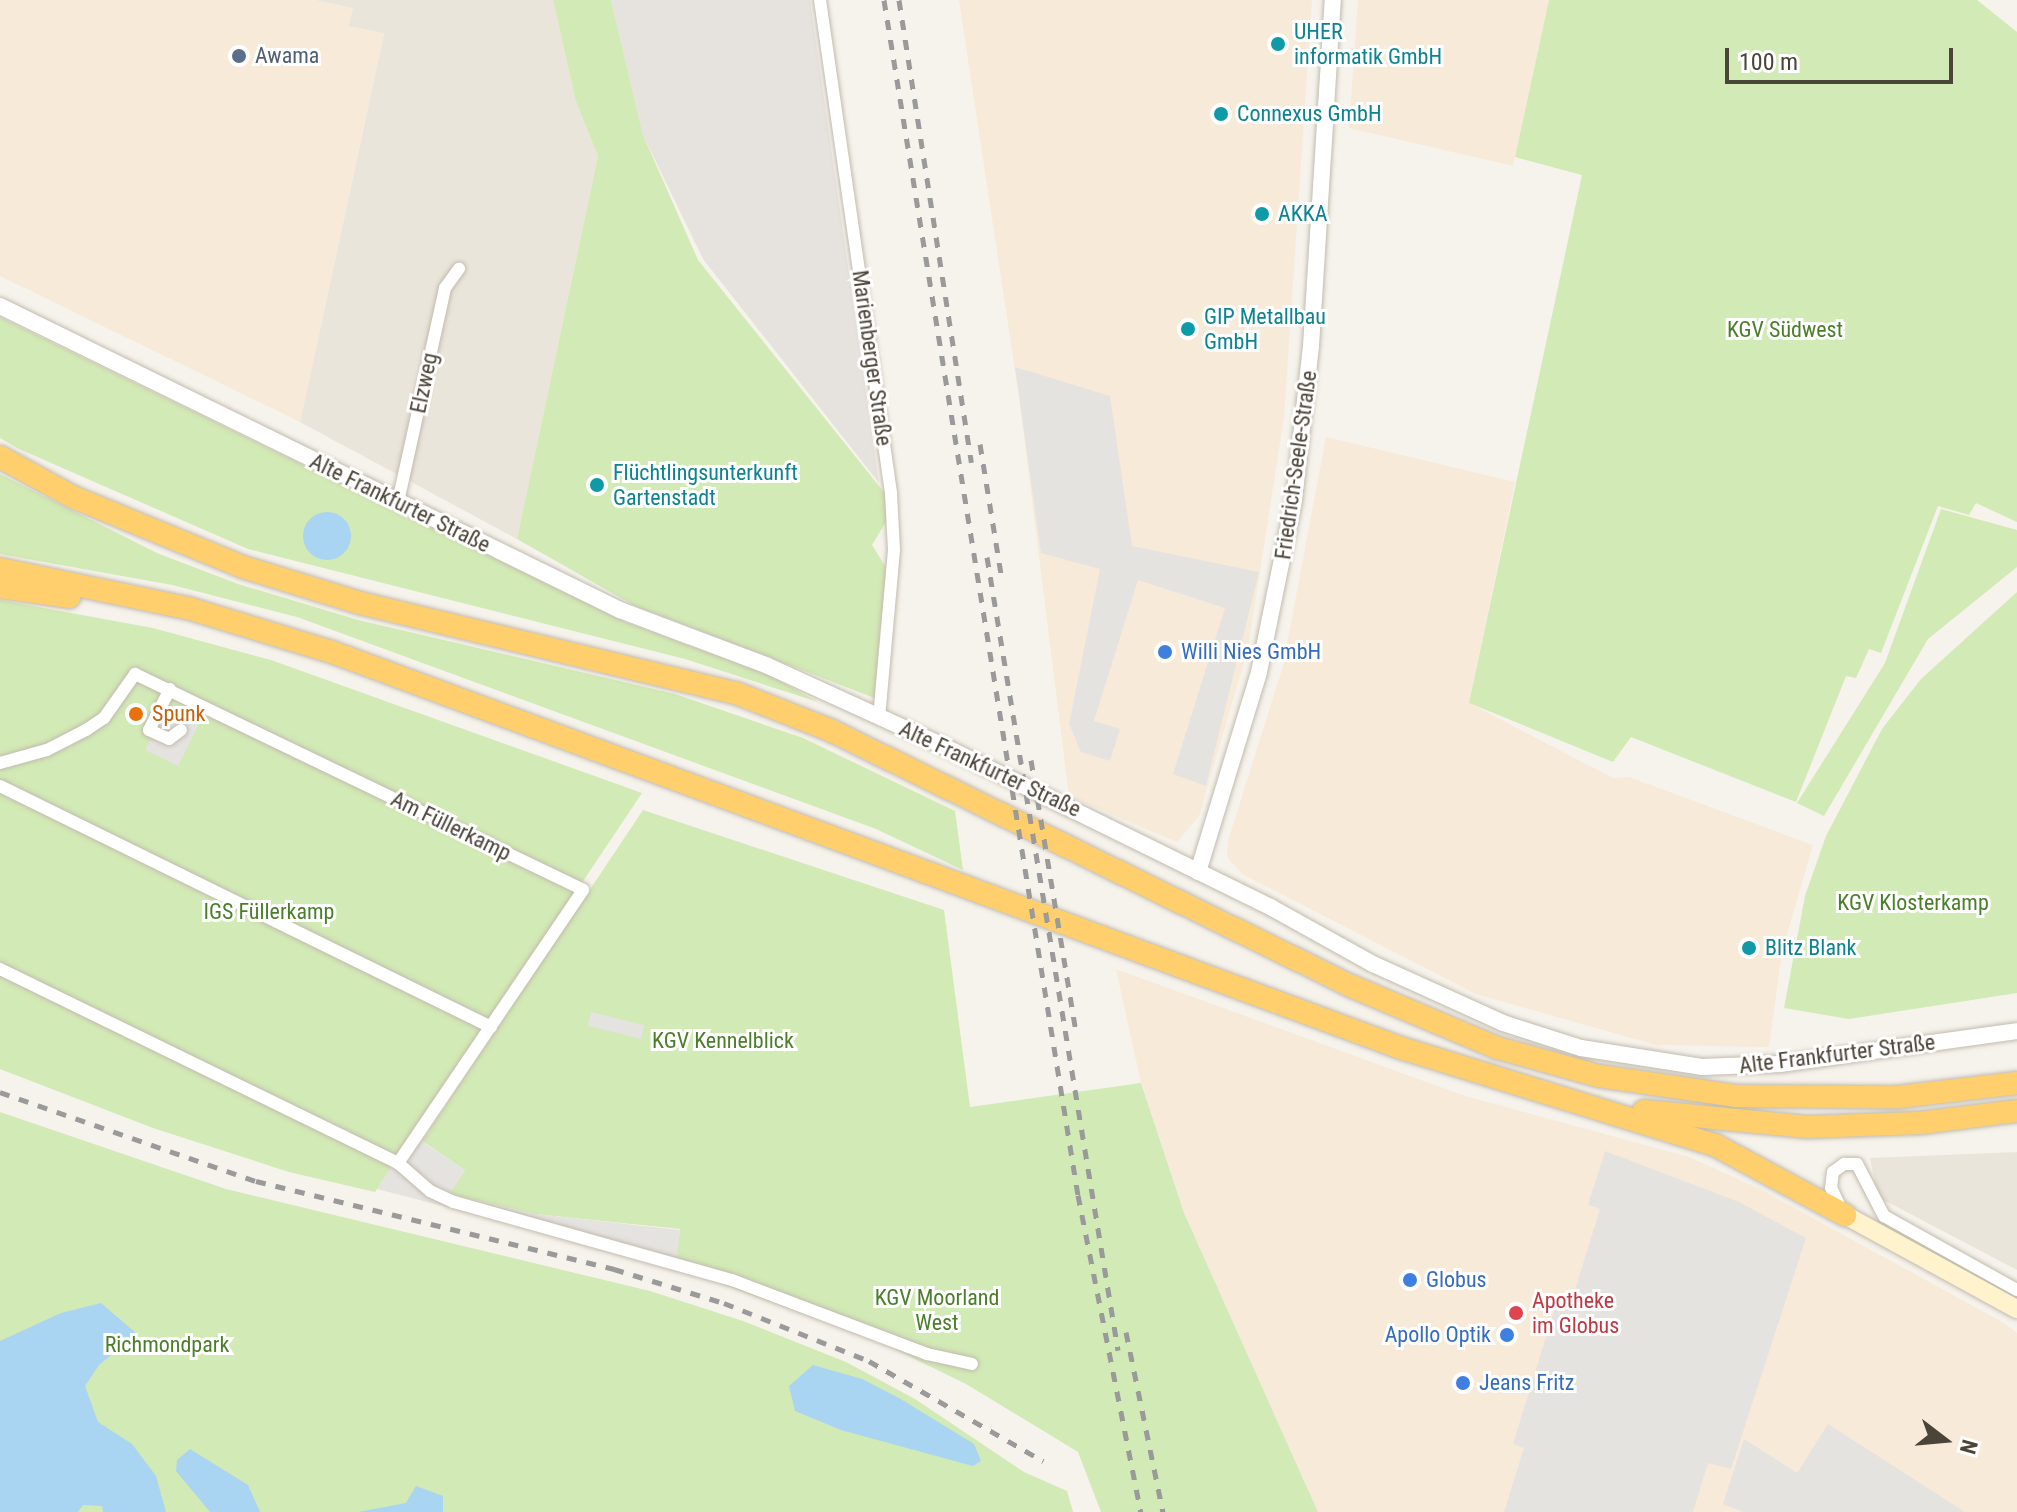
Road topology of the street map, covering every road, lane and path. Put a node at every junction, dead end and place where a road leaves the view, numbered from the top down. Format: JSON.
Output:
{"nodes":[{"id":1,"x":820,"y":0,"type":"edge"},
{"id":2,"x":1333,"y":0,"type":"edge"},
{"id":3,"x":459,"y":269,"type":"dead end"},
{"id":4,"x":0,"y":306,"type":"edge"},
{"id":5,"x":0,"y":457,"type":"edge"},
{"id":6,"x":398,"y":502,"type":"junction"},
{"id":7,"x":0,"y":569,"type":"edge"},
{"id":8,"x":0,"y":587,"type":"edge"},
{"id":9,"x":267,"y":632,"type":"junction"},
{"id":10,"x":170,"y":689,"type":"junction"},
{"id":11,"x":879,"y":717,"type":"junction"},
{"id":12,"x":181,"y":730,"type":"dead end"},
{"id":13,"x":0,"y":763,"type":"edge"},
{"id":14,"x":0,"y":786,"type":"edge"},
{"id":15,"x":1198,"y":872,"type":"junction"},
{"id":16,"x":0,"y":969,"type":"edge"},
{"id":17,"x":491,"y":1027,"type":"junction"},
{"id":18,"x":2017,"y":1031,"type":"edge"},
{"id":19,"x":1487,"y":1077,"type":"junction"},
{"id":20,"x":2017,"y":1083,"type":"edge"},
{"id":21,"x":2017,"y":1111,"type":"edge"},
{"id":22,"x":398,"y":1163,"type":"junction"},
{"id":23,"x":1845,"y":1215,"type":"junction"},
{"id":24,"x":2017,"y":1290,"type":"edge"},
{"id":25,"x":2017,"y":1309,"type":"edge"},
{"id":26,"x":972,"y":1364,"type":"dead end"}],
"edges":[{"from":1,"to":11,"type":"street","name":"Marienberger Straße"},
{"from":2,"to":15,"type":"street","name":"Friedrich-Seele-Straße"},
{"from":3,"to":6,"type":"street","name":"Elzweg"},
{"from":4,"to":6,"type":"street","name":"Alte Frankfurter Straße"},
{"from":5,"to":20,"type":"highway"},
{"from":6,"to":11,"type":"street","name":"Alte Frankfurter Straße"},
{"from":7,"to":9,"type":"highway"},
{"from":8,"to":9,"type":"highway"},
{"from":9,"to":19,"type":"highway"},
{"from":10,"to":12,"type":"street"},
{"from":10,"to":13,"type":"street","name":"Am Füllerkamp"},
{"from":10,"to":17,"type":"street","name":"Am Füllerkamp"},
{"from":11,"to":15,"type":"street","name":"Alte Frankfurter Straße"},
{"from":14,"to":17,"type":"street"},
{"from":15,"to":18,"type":"street","name":"Alte Frankfurter Straße"},
{"from":16,"to":22,"type":"street"},
{"from":17,"to":22,"type":"street","name":"Am Füllerkamp"},
{"from":19,"to":21,"type":"highway"},
{"from":19,"to":23,"type":"highway"},
{"from":22,"to":26,"type":"street"},
{"from":23,"to":24,"type":"street"},
{"from":23,"to":25,"type":"main road"}]}
